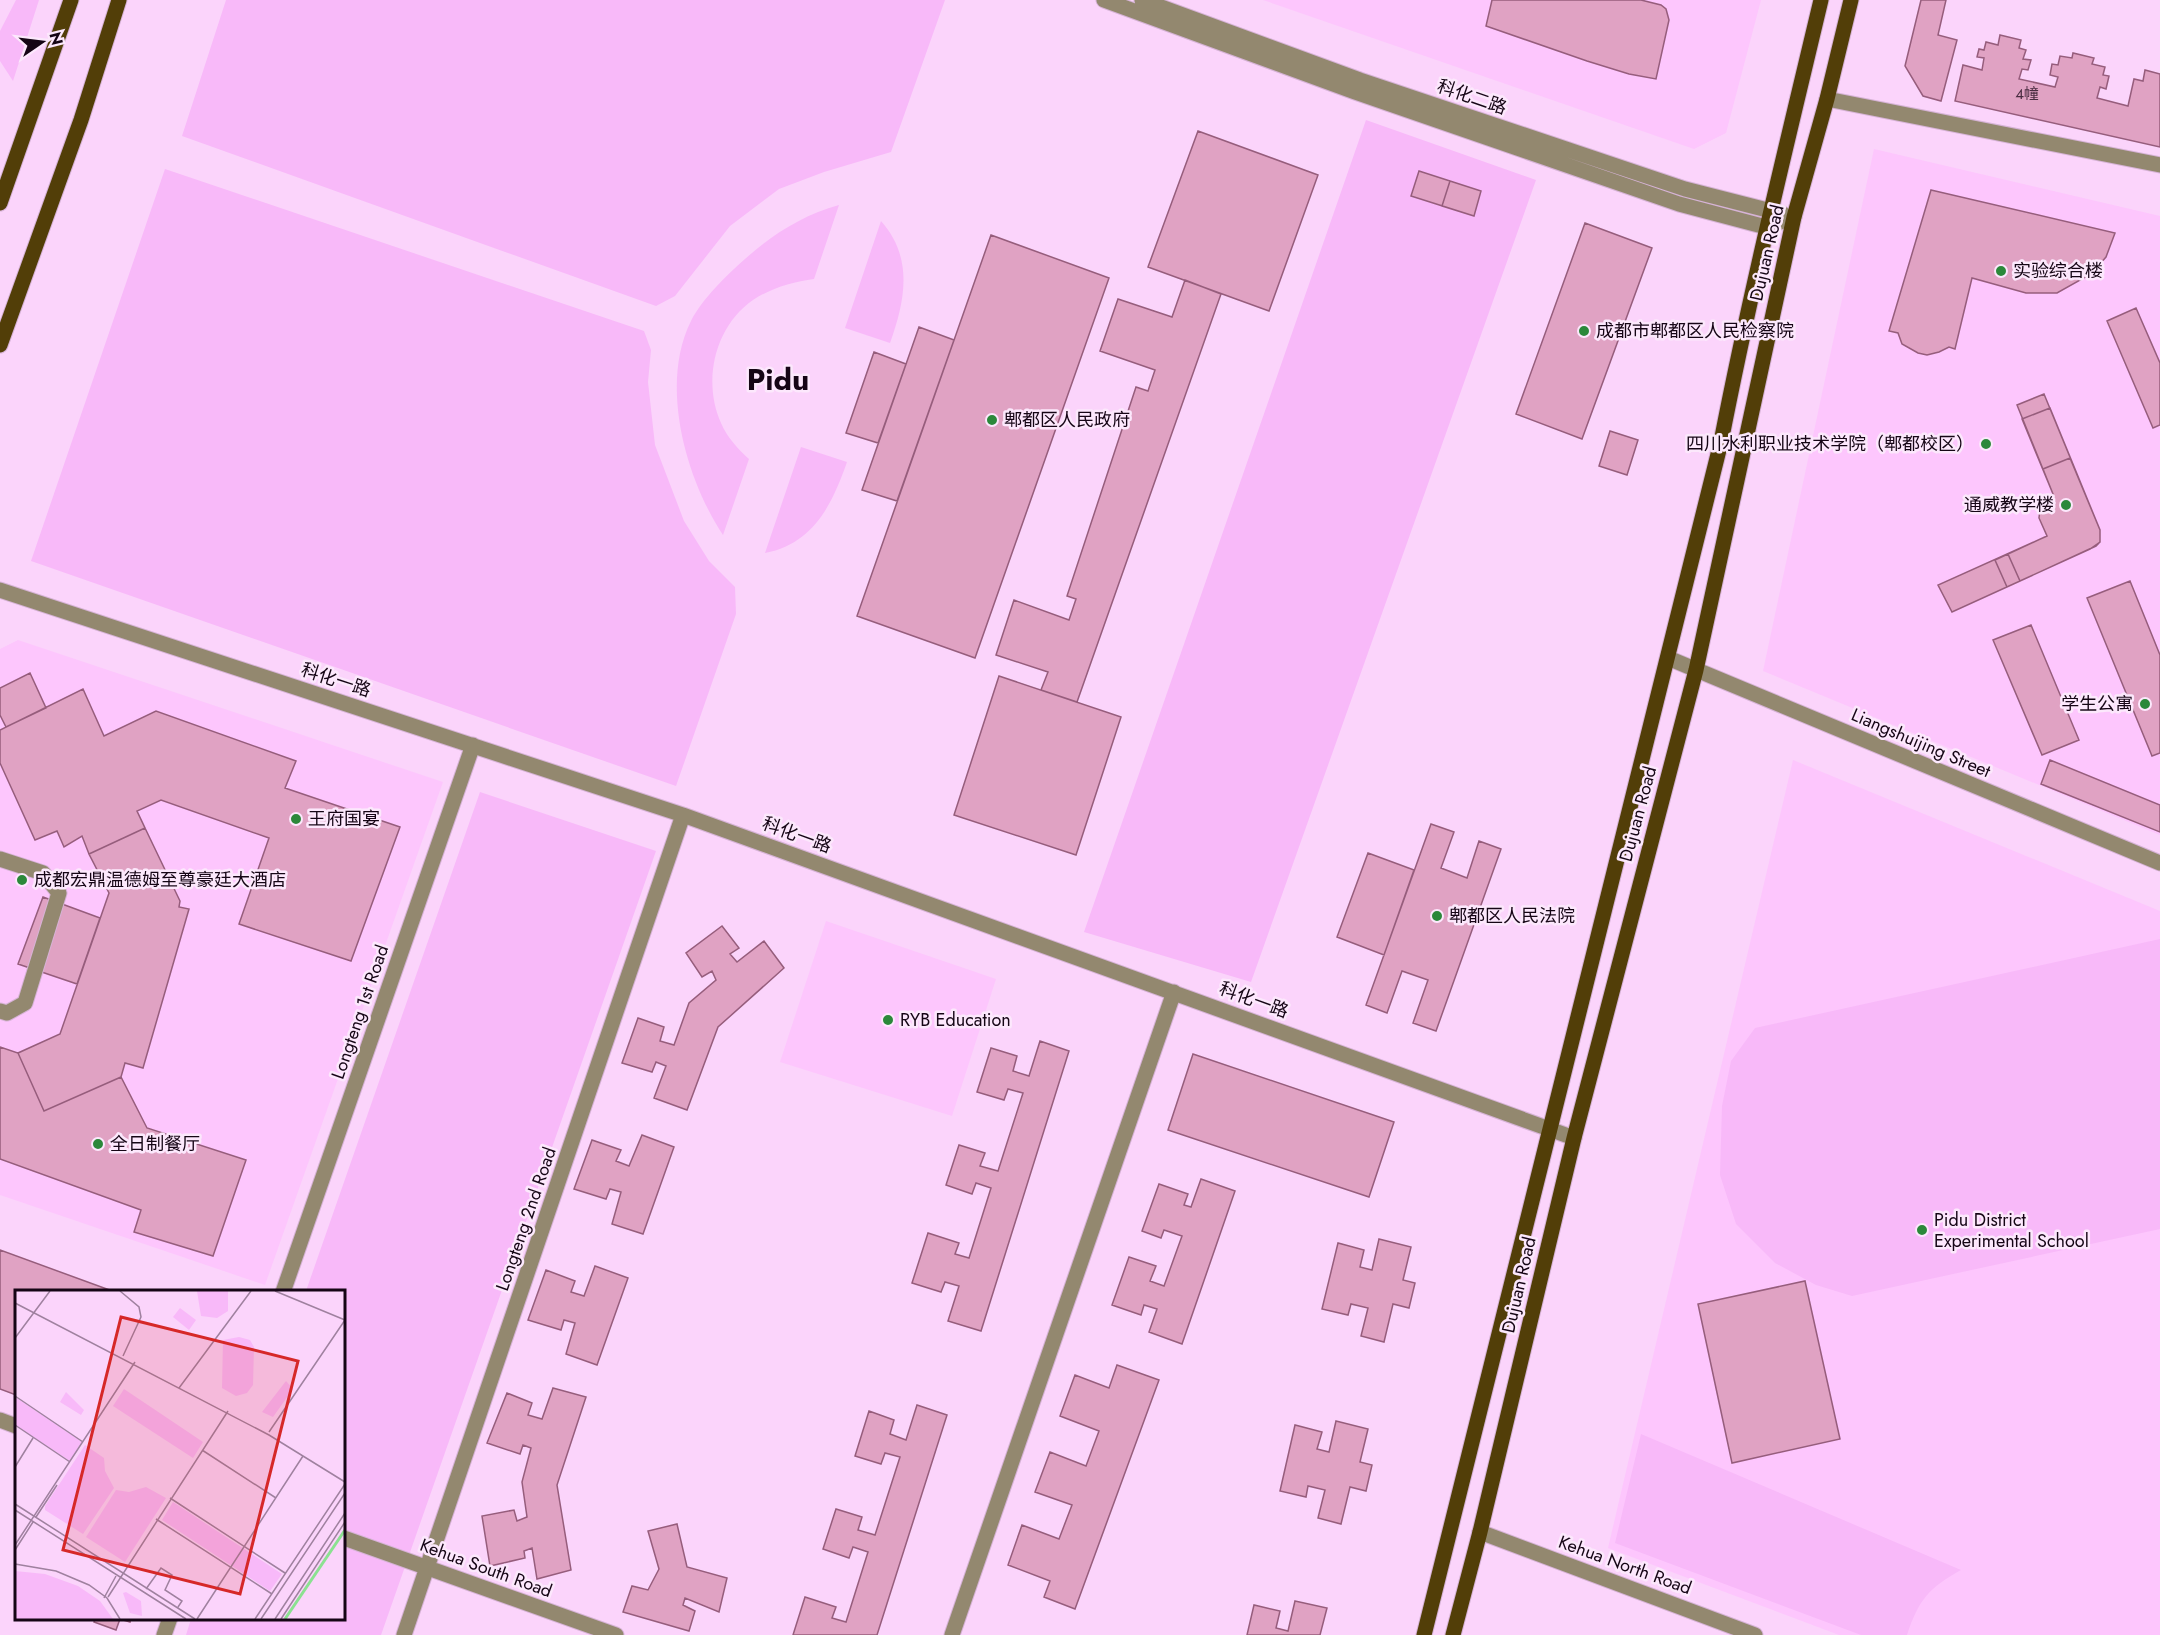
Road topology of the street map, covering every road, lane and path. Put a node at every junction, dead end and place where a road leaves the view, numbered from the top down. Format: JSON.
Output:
{"nodes":[{"id":1,"x":71,"y":0,"type":"edge"},
{"id":2,"x":119,"y":0,"type":"edge"},
{"id":3,"x":1104,"y":0,"type":"edge"},
{"id":4,"x":1142,"y":0,"type":"edge"},
{"id":5,"x":1821,"y":0,"type":"edge"},
{"id":6,"x":1851,"y":0,"type":"edge"},
{"id":7,"x":1827,"y":99,"type":"junction"},
{"id":8,"x":2160,"y":165,"type":"edge"},
{"id":9,"x":0,"y":203,"type":"edge"},
{"id":10,"x":1770,"y":210,"type":"junction"},
{"id":11,"x":1794,"y":217,"type":"junction"},
{"id":12,"x":1766,"y":227,"type":"junction"},
{"id":13,"x":0,"y":345,"type":"edge"},
{"id":14,"x":0,"y":590,"type":"edge"},
{"id":15,"x":1668,"y":658,"type":"junction"},
{"id":16,"x":1696,"y":670,"type":"junction"},
{"id":17,"x":473,"y":745,"type":"junction"},
{"id":18,"x":683,"y":815,"type":"junction"},
{"id":19,"x":0,"y":859,"type":"edge"},
{"id":20,"x":2160,"y":863,"type":"edge"},
{"id":21,"x":1174,"y":992,"type":"junction"},
{"id":22,"x":0,"y":1011,"type":"edge"},
{"id":23,"x":1549,"y":1127,"type":"junction"},
{"id":24,"x":1574,"y":1138,"type":"junction"},
{"id":25,"x":284,"y":1290,"type":"edge"},
{"id":26,"x":0,"y":1420,"type":"edge"},
{"id":27,"x":15,"y":1426,"type":"edge"},
{"id":28,"x":1480,"y":1532,"type":"junction"},
{"id":29,"x":345,"y":1538,"type":"edge"},
{"id":30,"x":428,"y":1568,"type":"junction"},
{"id":31,"x":169,"y":1620,"type":"edge"},
{"id":32,"x":164,"y":1635,"type":"edge"},
{"id":33,"x":404,"y":1635,"type":"edge"},
{"id":34,"x":616,"y":1635,"type":"edge"},
{"id":35,"x":952,"y":1635,"type":"edge"},
{"id":36,"x":1425,"y":1635,"type":"edge"},
{"id":37,"x":1453,"y":1635,"type":"edge"},
{"id":38,"x":1755,"y":1635,"type":"edge"}],
"edges":[{"from":1,"to":9,"type":"main road"},
{"from":2,"to":13,"type":"main road"},
{"from":3,"to":12,"type":"street"},
{"from":4,"to":10,"type":"street","name":"科化二路"},
{"from":5,"to":10,"type":"main road","name":"Dujuan Road"},
{"from":6,"to":7,"type":"main road","name":"Dujuan Road"},
{"from":7,"to":8,"type":"street"},
{"from":7,"to":11,"type":"main road","name":"Dujuan Road"},
{"from":10,"to":11,"type":"street","name":"科化二路"},
{"from":10,"to":12,"type":"main road","name":"Dujuan Road"},
{"from":11,"to":12,"type":"street"},
{"from":11,"to":16,"type":"main road","name":"Dujuan Road"},
{"from":12,"to":15,"type":"main road","name":"Dujuan Road"},
{"from":14,"to":17,"type":"street","name":"科化一路"},
{"from":15,"to":16,"type":"street","name":"Liangshuijing Street"},
{"from":15,"to":23,"type":"main road","name":"Dujuan Road"},
{"from":16,"to":20,"type":"street","name":"Liangshuijing Street"},
{"from":16,"to":24,"type":"main road","name":"Dujuan Road"},
{"from":17,"to":18,"type":"street","name":"科化一路"},
{"from":17,"to":25,"type":"street","name":"Longteng 1st Road"},
{"from":18,"to":21,"type":"street","name":"科化一路"},
{"from":18,"to":30,"type":"street","name":"Longteng 2nd Road"},
{"from":19,"to":22,"type":"street"},
{"from":21,"to":23,"type":"street","name":"科化一路"},
{"from":21,"to":35,"type":"street"},
{"from":23,"to":24,"type":"street","name":"科化一路"},
{"from":23,"to":36,"type":"main road","name":"Dujuan Road"},
{"from":24,"to":28,"type":"main road","name":"Dujuan Road"},
{"from":26,"to":27,"type":"street"},
{"from":28,"to":37,"type":"main road","name":"Dujuan Road"},
{"from":28,"to":38,"type":"street","name":"Kehua North Road"},
{"from":29,"to":30,"type":"street","name":"Kehua South Road"},
{"from":30,"to":33,"type":"street","name":"Longteng 2nd Road"},
{"from":30,"to":34,"type":"street","name":"Kehua South Road"},
{"from":31,"to":32,"type":"street"}]}
